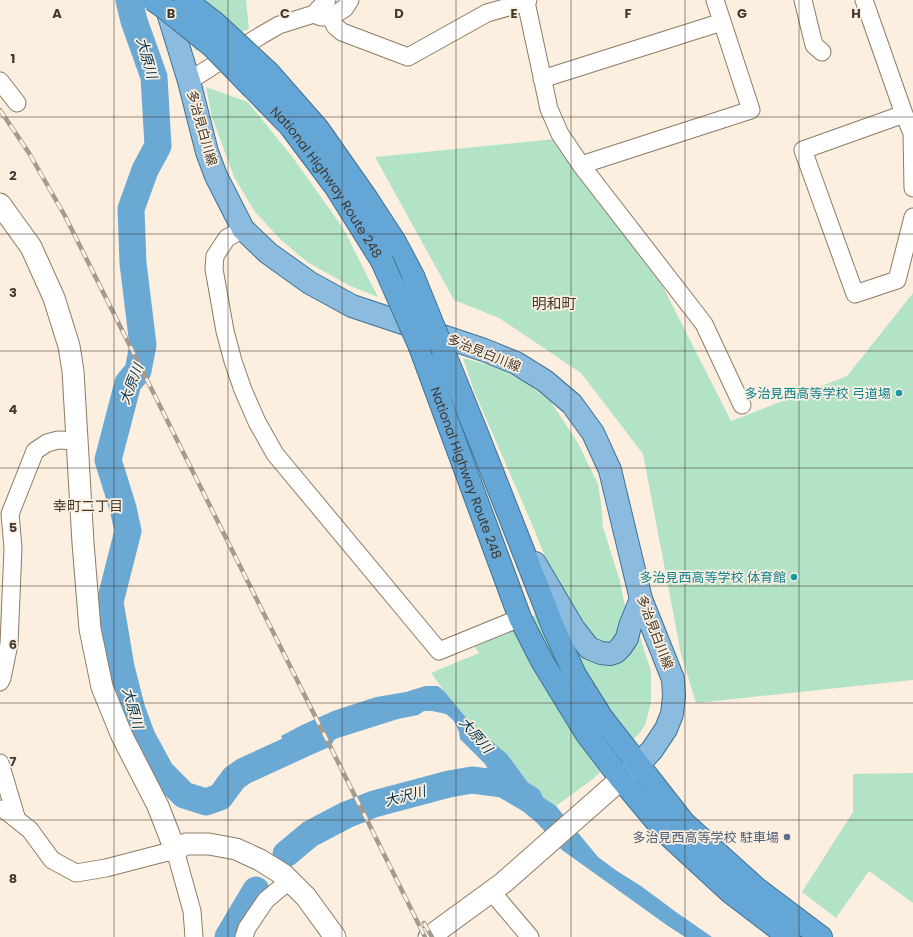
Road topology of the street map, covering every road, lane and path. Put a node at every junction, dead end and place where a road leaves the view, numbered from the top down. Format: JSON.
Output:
{"nodes":[{"id":1,"x":153,"y":0,"type":"edge"},
{"id":2,"x":164,"y":0,"type":"edge"},
{"id":3,"x":185,"y":0,"type":"edge"},
{"id":4,"x":327,"y":0,"type":"edge"},
{"id":5,"x":350,"y":0,"type":"edge"},
{"id":6,"x":714,"y":0,"type":"edge"},
{"id":7,"x":802,"y":0,"type":"edge"},
{"id":8,"x":864,"y":0,"type":"edge"},
{"id":9,"x":527,"y":1,"type":"edge"},
{"id":10,"x":314,"y":14,"type":"junction"},
{"id":11,"x":331,"y":17,"type":"junction"},
{"id":12,"x":722,"y":22,"type":"junction"},
{"id":13,"x":822,"y":52,"type":"dead end"},
{"id":14,"x":542,"y":79,"type":"junction"},
{"id":15,"x":0,"y":80,"type":"edge"},
{"id":16,"x":189,"y":82,"type":"junction"},
{"id":17,"x":17,"y":103,"type":"dead end"},
{"id":18,"x":904,"y":114,"type":"junction"},
{"id":19,"x":581,"y":165,"type":"junction"},
{"id":20,"x":913,"y":188,"type":"edge"},
{"id":21,"x":0,"y":204,"type":"edge"},
{"id":22,"x":913,"y":217,"type":"edge"},
{"id":23,"x":243,"y":229,"type":"junction"},
{"id":24,"x":742,"y":405,"type":"dead end"},
{"id":25,"x":78,"y":441,"type":"junction"},
{"id":26,"x":514,"y":528,"type":"junction"},
{"id":27,"x":641,"y":598,"type":"junction"},
{"id":28,"x":520,"y":618,"type":"junction"},
{"id":29,"x":0,"y":682,"type":"edge"},
{"id":30,"x":0,"y":762,"type":"edge"},
{"id":31,"x":639,"y":764,"type":"junction"},
{"id":32,"x":621,"y":779,"type":"junction"},
{"id":33,"x":0,"y":809,"type":"edge"},
{"id":34,"x":17,"y":820,"type":"junction"},
{"id":35,"x":175,"y":850,"type":"junction"},
{"id":36,"x":290,"y":880,"type":"junction"},
{"id":37,"x":497,"y":887,"type":"junction"},
{"id":38,"x":194,"y":937,"type":"edge"},
{"id":39,"x":244,"y":937,"type":"edge"},
{"id":40,"x":335,"y":937,"type":"edge"},
{"id":41,"x":429,"y":937,"type":"edge"},
{"id":42,"x":530,"y":937,"type":"edge"},
{"id":43,"x":789,"y":937,"type":"edge"},
{"id":44,"x":821,"y":937,"type":"edge"}],
"edges":[{"from":1,"to":28,"type":"highway","name":"National Highway Route 248","bridge":true},
{"from":2,"to":16,"type":"main road","name":"多治見白川線"},
{"from":3,"to":26,"type":"highway","name":"National Highway Route 248","bridge":true},
{"from":4,"to":10,"type":"street"},
{"from":5,"to":11,"type":"street"},
{"from":6,"to":12,"type":"street"},
{"from":7,"to":13,"type":"street"},
{"from":8,"to":18,"type":"street"},
{"from":9,"to":11,"type":"street"},
{"from":9,"to":14,"type":"street"},
{"from":10,"to":11,"type":"street"},
{"from":10,"to":16,"type":"street"},
{"from":12,"to":14,"type":"street"},
{"from":12,"to":19,"type":"street"},
{"from":14,"to":19,"type":"street"},
{"from":15,"to":17,"type":"street"},
{"from":16,"to":23,"type":"main road","name":"多治見白川線"},
{"from":18,"to":20,"type":"street"},
{"from":18,"to":22,"type":"street"},
{"from":19,"to":24,"type":"street"},
{"from":21,"to":25,"type":"street"},
{"from":23,"to":27,"type":"main road","name":"多治見白川線"},
{"from":23,"to":28,"type":"street"},
{"from":25,"to":29,"type":"street"},
{"from":25,"to":35,"type":"street"},
{"from":26,"to":27,"type":"main road"},
{"from":26,"to":31,"type":"highway","name":"National Highway Route 248"},
{"from":27,"to":31,"type":"main road","name":"多治見白川線"},
{"from":28,"to":32,"type":"highway","name":"National Highway Route 248"},
{"from":30,"to":34,"type":"street"},
{"from":31,"to":32,"type":"main road","name":"多治見白川線"},
{"from":31,"to":44,"type":"highway","name":"National Highway Route 248"},
{"from":32,"to":37,"type":"street"},
{"from":32,"to":43,"type":"highway","name":"National Highway Route 248"},
{"from":33,"to":34,"type":"street"},
{"from":34,"to":35,"type":"street"},
{"from":35,"to":36,"type":"street"},
{"from":35,"to":38,"type":"street"},
{"from":36,"to":39,"type":"street"},
{"from":36,"to":40,"type":"street"},
{"from":37,"to":41,"type":"street"},
{"from":37,"to":42,"type":"street"}]}
